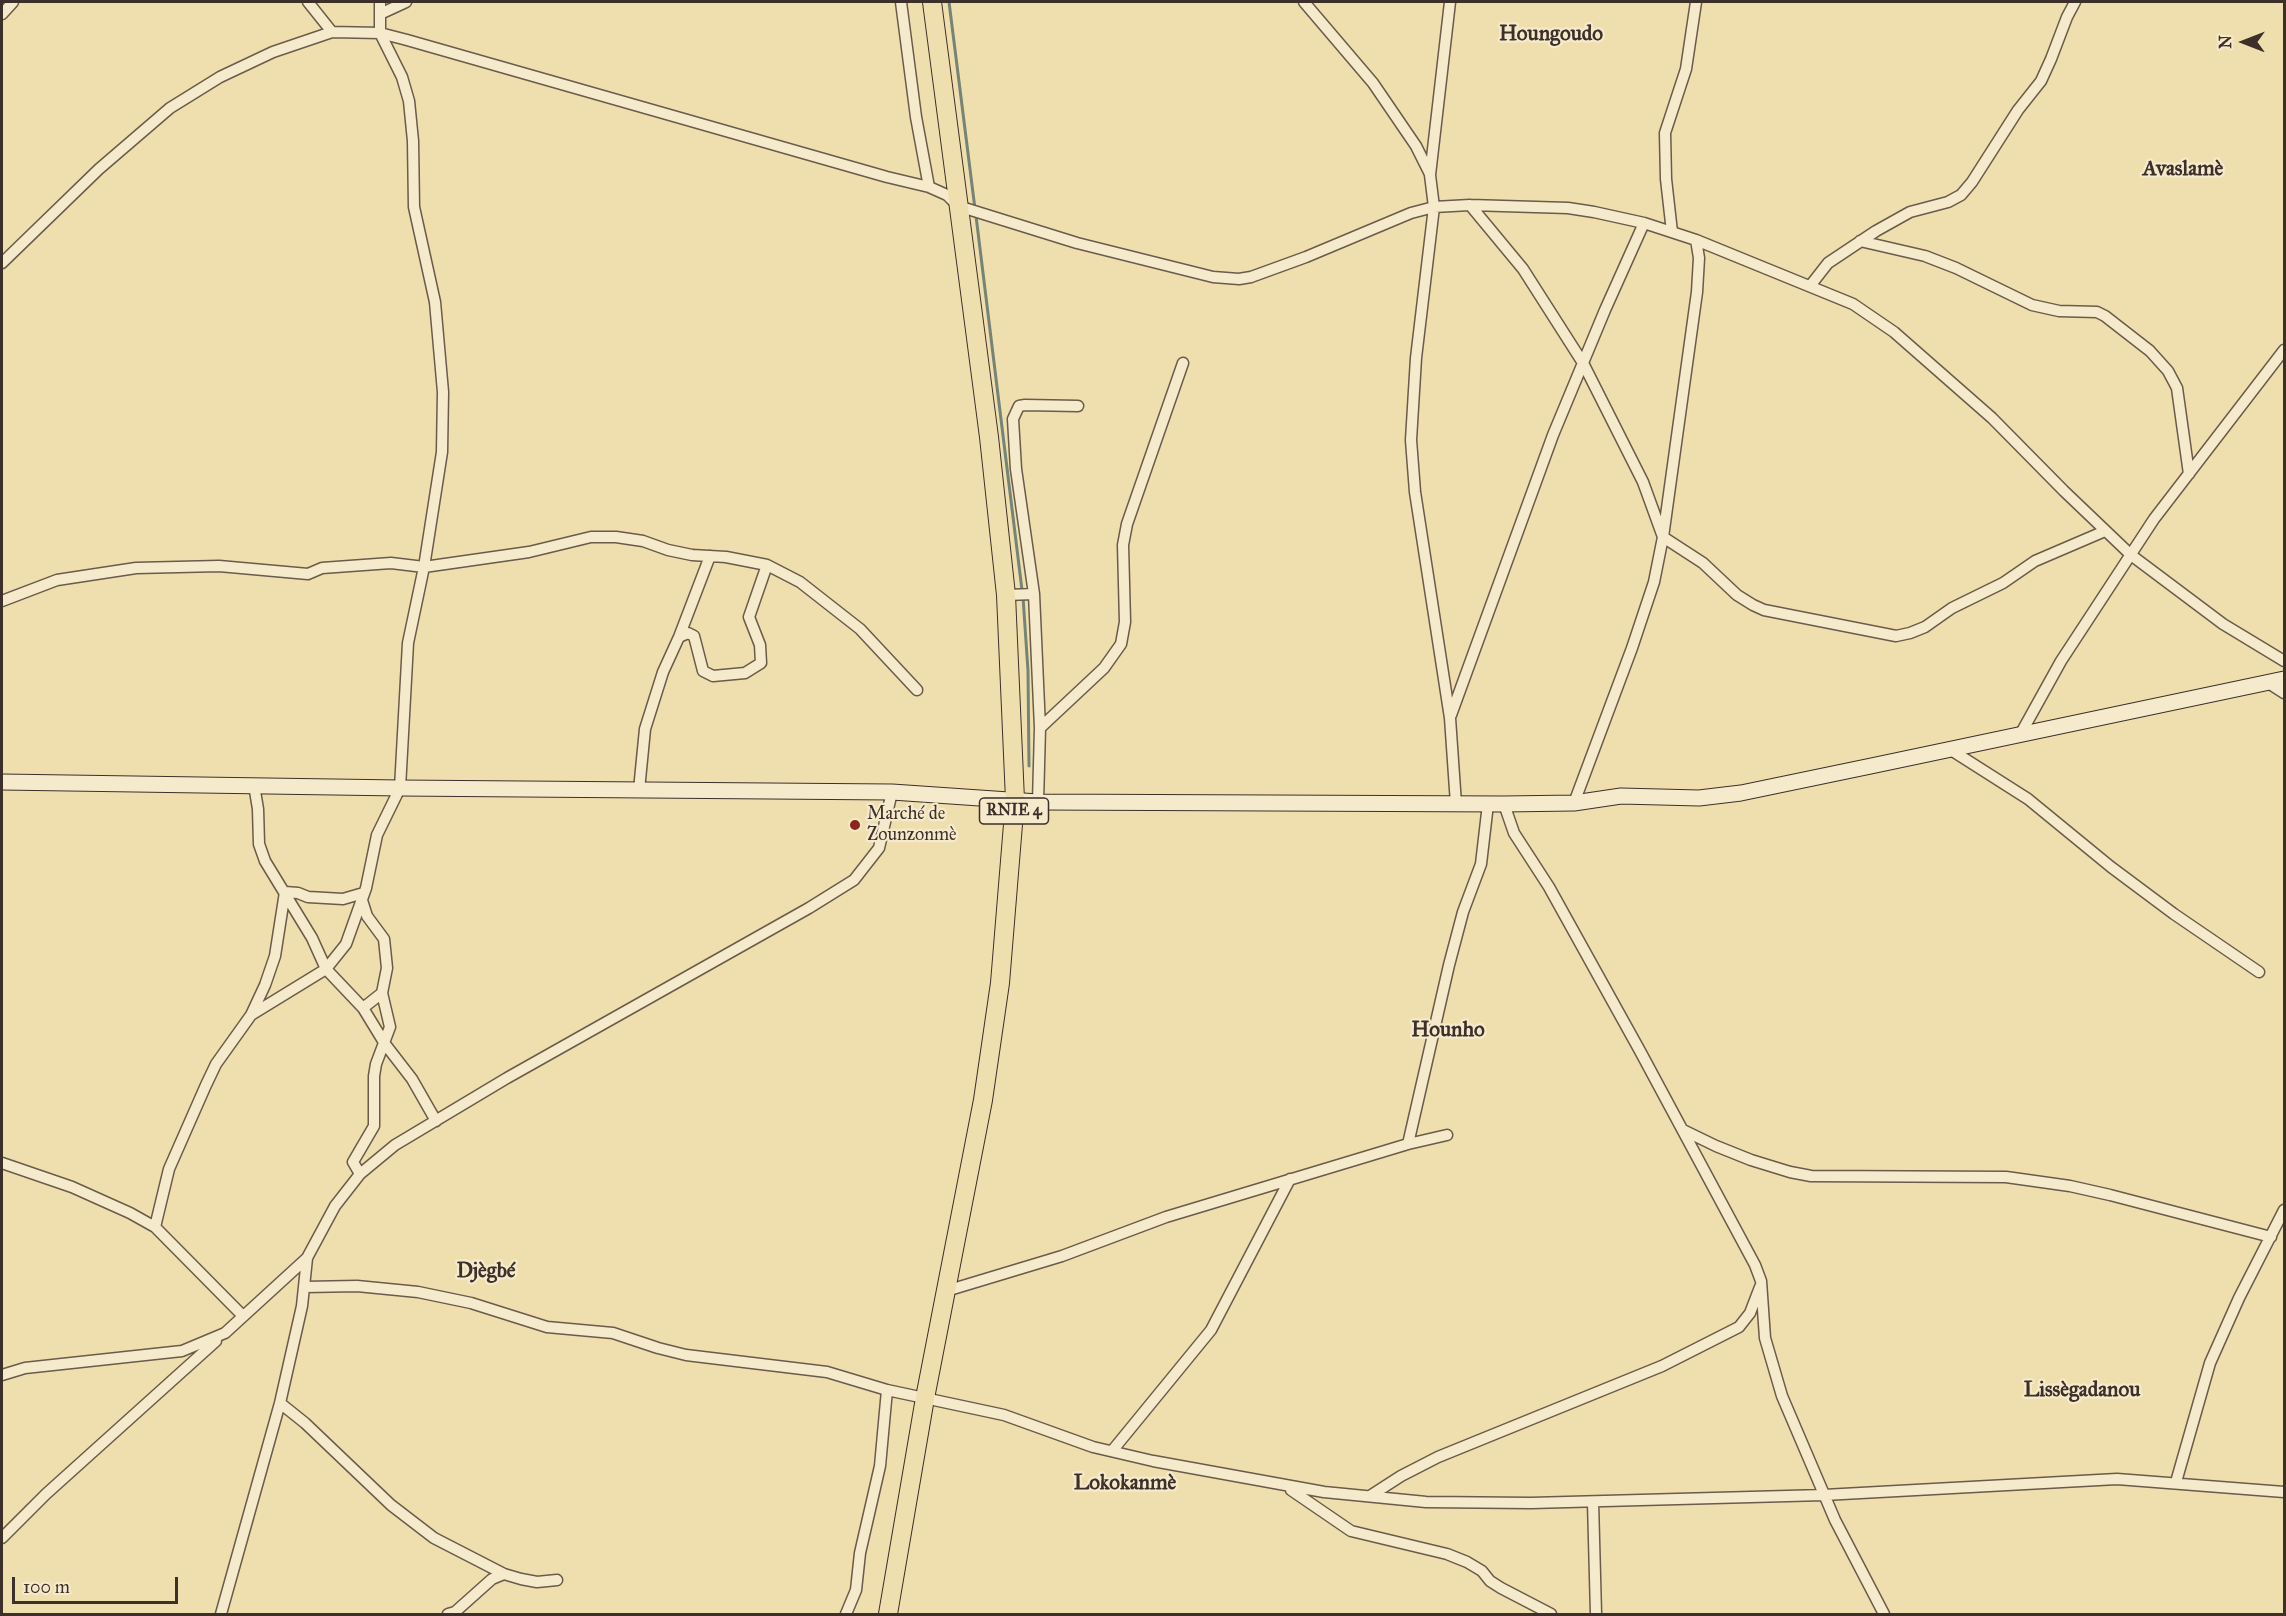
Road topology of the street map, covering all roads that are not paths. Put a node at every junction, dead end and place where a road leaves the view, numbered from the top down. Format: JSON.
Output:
{"nodes":[{"id":1,"x":13,"y":2,"type":"edge"},
{"id":2,"x":308,"y":2,"type":"edge"},
{"id":3,"x":380,"y":2,"type":"edge"},
{"id":4,"x":406,"y":2,"type":"edge"},
{"id":5,"x":901,"y":2,"type":"edge"},
{"id":6,"x":932,"y":2,"type":"edge"},
{"id":7,"x":1304,"y":2,"type":"edge"},
{"id":8,"x":1450,"y":2,"type":"edge"},
{"id":9,"x":1696,"y":2,"type":"edge"},
{"id":10,"x":2075,"y":2,"type":"edge"},
{"id":11,"x":2,"y":14,"type":"edge"},
{"id":12,"x":380,"y":14,"type":"junction"},
{"id":13,"x":332,"y":32,"type":"junction"},
{"id":14,"x":380,"y":33,"type":"junction"},
{"id":15,"x":1430,"y":175,"type":"junction"},
{"id":16,"x":929,"y":187,"type":"junction"},
{"id":17,"x":1470,"y":205,"type":"junction"},
{"id":18,"x":958,"y":206,"type":"junction"},
{"id":19,"x":1434,"y":207,"type":"junction"},
{"id":20,"x":1644,"y":223,"type":"junction"},
{"id":21,"x":1672,"y":232,"type":"junction"},
{"id":22,"x":1696,"y":240,"type":"junction"},
{"id":23,"x":1860,"y":241,"type":"junction"},
{"id":24,"x":2,"y":263,"type":"edge"},
{"id":25,"x":1810,"y":286,"type":"junction"},
{"id":26,"x":2284,"y":350,"type":"edge"},
{"id":27,"x":1183,"y":363,"type":"dead end"},
{"id":28,"x":1583,"y":363,"type":"junction"},
{"id":29,"x":1078,"y":406,"type":"dead end"},
{"id":30,"x":2189,"y":474,"type":"junction"},
{"id":31,"x":2106,"y":531,"type":"junction"},
{"id":32,"x":1663,"y":537,"type":"junction"},
{"id":33,"x":2131,"y":555,"type":"junction"},
{"id":34,"x":710,"y":556,"type":"junction"},
{"id":35,"x":767,"y":565,"type":"junction"},
{"id":36,"x":424,"y":567,"type":"junction"},
{"id":37,"x":1021,"y":594,"type":"junction"},
{"id":38,"x":2,"y":601,"type":"edge"},
{"id":39,"x":679,"y":637,"type":"junction"},
{"id":40,"x":2284,"y":661,"type":"edge"},
{"id":41,"x":2284,"y":679,"type":"edge"},
{"id":42,"x":2267,"y":682,"type":"junction"},
{"id":43,"x":917,"y":690,"type":"dead end"},
{"id":44,"x":2284,"y":693,"type":"edge"},
{"id":45,"x":1450,"y":718,"type":"junction"},
{"id":46,"x":1040,"y":728,"type":"junction"},
{"id":47,"x":2020,"y":735,"type":"junction"},
{"id":48,"x":1951,"y":750,"type":"junction"},
{"id":49,"x":2,"y":782,"type":"edge"},
{"id":50,"x":254,"y":785,"type":"junction"},
{"id":51,"x":400,"y":788,"type":"junction"},
{"id":52,"x":639,"y":790,"type":"junction"},
{"id":53,"x":892,"y":792,"type":"junction"},
{"id":54,"x":1015,"y":800,"type":"junction"},
{"id":55,"x":1038,"y":802,"type":"junction"},
{"id":56,"x":1574,"y":803,"type":"junction"},
{"id":57,"x":1456,"y":804,"type":"junction"},
{"id":58,"x":1496,"y":804,"type":"junction"},
{"id":59,"x":285,"y":892,"type":"junction"},
{"id":60,"x":361,"y":900,"type":"junction"},
{"id":61,"x":326,"y":969,"type":"junction"},
{"id":62,"x":2259,"y":972,"type":"dead end"},
{"id":63,"x":382,"y":993,"type":"junction"},
{"id":64,"x":363,"y":1008,"type":"junction"},
{"id":65,"x":251,"y":1015,"type":"junction"},
{"id":66,"x":385,"y":1044,"type":"junction"},
{"id":67,"x":436,"y":1121,"type":"junction"},
{"id":68,"x":1683,"y":1130,"type":"junction"},
{"id":69,"x":1447,"y":1135,"type":"dead end"},
{"id":70,"x":1407,"y":1144,"type":"junction"},
{"id":71,"x":2,"y":1163,"type":"edge"},
{"id":72,"x":360,"y":1174,"type":"junction"},
{"id":73,"x":1290,"y":1179,"type":"junction"},
{"id":74,"x":2284,"y":1210,"type":"edge"},
{"id":75,"x":155,"y":1227,"type":"junction"},
{"id":76,"x":2271,"y":1238,"type":"junction"},
{"id":77,"x":307,"y":1258,"type":"junction"},
{"id":78,"x":1761,"y":1281,"type":"junction"},
{"id":79,"x":304,"y":1287,"type":"junction"},
{"id":80,"x":946,"y":1290,"type":"junction"},
{"id":81,"x":243,"y":1316,"type":"junction"},
{"id":82,"x":225,"y":1333,"type":"junction"},
{"id":83,"x":2,"y":1375,"type":"edge"},
{"id":84,"x":887,"y":1390,"type":"junction"},
{"id":85,"x":925,"y":1398,"type":"junction"},
{"id":86,"x":280,"y":1403,"type":"junction"},
{"id":87,"x":1112,"y":1451,"type":"junction"},
{"id":88,"x":2176,"y":1482,"type":"junction"},
{"id":89,"x":1287,"y":1487,"type":"junction"},
{"id":90,"x":2284,"y":1492,"type":"edge"},
{"id":91,"x":1824,"y":1495,"type":"junction"},
{"id":92,"x":1370,"y":1496,"type":"junction"},
{"id":93,"x":1593,"y":1502,"type":"junction"},
{"id":94,"x":2,"y":1538,"type":"edge"},
{"id":95,"x":504,"y":1574,"type":"junction"},
{"id":96,"x":557,"y":1580,"type":"dead end"},
{"id":97,"x":220,"y":1614,"type":"edge"},
{"id":98,"x":448,"y":1614,"type":"edge"},
{"id":99,"x":846,"y":1614,"type":"edge"},
{"id":100,"x":888,"y":1614,"type":"edge"},
{"id":101,"x":1551,"y":1614,"type":"edge"},
{"id":102,"x":1596,"y":1614,"type":"edge"},
{"id":103,"x":1884,"y":1614,"type":"edge"}],
"edges":[{"from":1,"to":11,"type":"street"},
{"from":2,"to":13,"type":"street"},
{"from":3,"to":12,"type":"street"},
{"from":4,"to":12,"type":"street"},
{"from":5,"to":16,"type":"street"},
{"from":6,"to":18,"type":"main road","number":"RNIE 4"},
{"from":7,"to":15,"type":"street"},
{"from":8,"to":15,"type":"street"},
{"from":9,"to":21,"type":"street"},
{"from":10,"to":23,"type":"street"},
{"from":12,"to":14,"type":"street"},
{"from":13,"to":14,"type":"street"},
{"from":13,"to":24,"type":"street"},
{"from":14,"to":16,"type":"street"},
{"from":14,"to":36,"type":"street"},
{"from":15,"to":19,"type":"street"},
{"from":16,"to":18,"type":"street"},
{"from":17,"to":19,"type":"street"},
{"from":17,"to":20,"type":"street"},
{"from":17,"to":28,"type":"street"},
{"from":18,"to":19,"type":"street"},
{"from":18,"to":37,"type":"main road","number":"RNIE 4"},
{"from":19,"to":45,"type":"street"},
{"from":20,"to":21,"type":"street"},
{"from":20,"to":28,"type":"street"},
{"from":21,"to":22,"type":"street"},
{"from":22,"to":25,"type":"street"},
{"from":22,"to":32,"type":"street"},
{"from":23,"to":25,"type":"street"},
{"from":23,"to":30,"type":"street"},
{"from":25,"to":31,"type":"street"},
{"from":26,"to":30,"type":"street"},
{"from":27,"to":46,"type":"street"},
{"from":28,"to":32,"type":"street"},
{"from":28,"to":45,"type":"street"},
{"from":29,"to":37,"type":"street"},
{"from":30,"to":33,"type":"street"},
{"from":31,"to":32,"type":"street"},
{"from":31,"to":33,"type":"street"},
{"from":32,"to":56,"type":"street"},
{"from":33,"to":40,"type":"street"},
{"from":33,"to":47,"type":"street"},
{"from":34,"to":35,"type":"street"},
{"from":34,"to":36,"type":"street"},
{"from":34,"to":39,"type":"street"},
{"from":35,"to":39,"type":"street"},
{"from":35,"to":43,"type":"street"},
{"from":36,"to":38,"type":"street"},
{"from":36,"to":51,"type":"street"},
{"from":37,"to":46,"type":"street"},
{"from":37,"to":54,"type":"main road","number":"RNIE 4"},
{"from":39,"to":52,"type":"street"},
{"from":41,"to":42,"type":"street"},
{"from":42,"to":44,"type":"street"},
{"from":42,"to":47,"type":"street"},
{"from":45,"to":57,"type":"street"},
{"from":46,"to":55,"type":"street"},
{"from":47,"to":48,"type":"street"},
{"from":48,"to":56,"type":"street"},
{"from":48,"to":62,"type":"street"},
{"from":49,"to":50,"type":"street"},
{"from":50,"to":51,"type":"street"},
{"from":50,"to":59,"type":"street"},
{"from":51,"to":52,"type":"street"},
{"from":51,"to":60,"type":"street"},
{"from":52,"to":53,"type":"street"},
{"from":53,"to":54,"type":"street"},
{"from":53,"to":67,"type":"street"},
{"from":54,"to":55,"type":"street"},
{"from":54,"to":80,"type":"main road","number":"RNIE 4"},
{"from":55,"to":57,"type":"street"},
{"from":56,"to":58,"type":"street"},
{"from":57,"to":58,"type":"street"},
{"from":58,"to":68,"type":"street"},
{"from":58,"to":70,"type":"street"},
{"from":59,"to":60,"type":"street"},
{"from":59,"to":61,"type":"street"},
{"from":59,"to":65,"type":"street"},
{"from":60,"to":61,"type":"street"},
{"from":60,"to":63,"type":"street"},
{"from":61,"to":64,"type":"street"},
{"from":61,"to":65,"type":"street"},
{"from":63,"to":64,"type":"street"},
{"from":63,"to":66,"type":"street"},
{"from":64,"to":66,"type":"street"},
{"from":65,"to":75,"type":"street"},
{"from":66,"to":67,"type":"street"},
{"from":66,"to":72,"type":"street"},
{"from":67,"to":72,"type":"street"},
{"from":68,"to":76,"type":"street"},
{"from":68,"to":78,"type":"street"},
{"from":69,"to":70,"type":"street"},
{"from":70,"to":73,"type":"street"},
{"from":71,"to":75,"type":"street"},
{"from":72,"to":77,"type":"street"},
{"from":73,"to":80,"type":"street"},
{"from":73,"to":87,"type":"street"},
{"from":74,"to":76,"type":"street"},
{"from":75,"to":81,"type":"street"},
{"from":76,"to":88,"type":"street"},
{"from":77,"to":79,"type":"street"},
{"from":77,"to":81,"type":"street"},
{"from":78,"to":91,"type":"street"},
{"from":78,"to":92,"type":"street"},
{"from":79,"to":84,"type":"street"},
{"from":79,"to":86,"type":"street"},
{"from":80,"to":85,"type":"main road","number":"RNIE 4"},
{"from":81,"to":82,"type":"street"},
{"from":82,"to":83,"type":"street"},
{"from":82,"to":94,"type":"street"},
{"from":84,"to":85,"type":"street"},
{"from":84,"to":99,"type":"street"},
{"from":85,"to":87,"type":"street"},
{"from":85,"to":100,"type":"main road","number":"RNIE 4"},
{"from":86,"to":95,"type":"street"},
{"from":86,"to":97,"type":"street"},
{"from":87,"to":89,"type":"street"},
{"from":88,"to":90,"type":"street"},
{"from":88,"to":91,"type":"street"},
{"from":89,"to":92,"type":"street"},
{"from":89,"to":101,"type":"street"},
{"from":91,"to":93,"type":"street"},
{"from":91,"to":103,"type":"street"},
{"from":92,"to":93,"type":"street"},
{"from":93,"to":102,"type":"street"},
{"from":95,"to":96,"type":"street"},
{"from":95,"to":98,"type":"street"}]}
